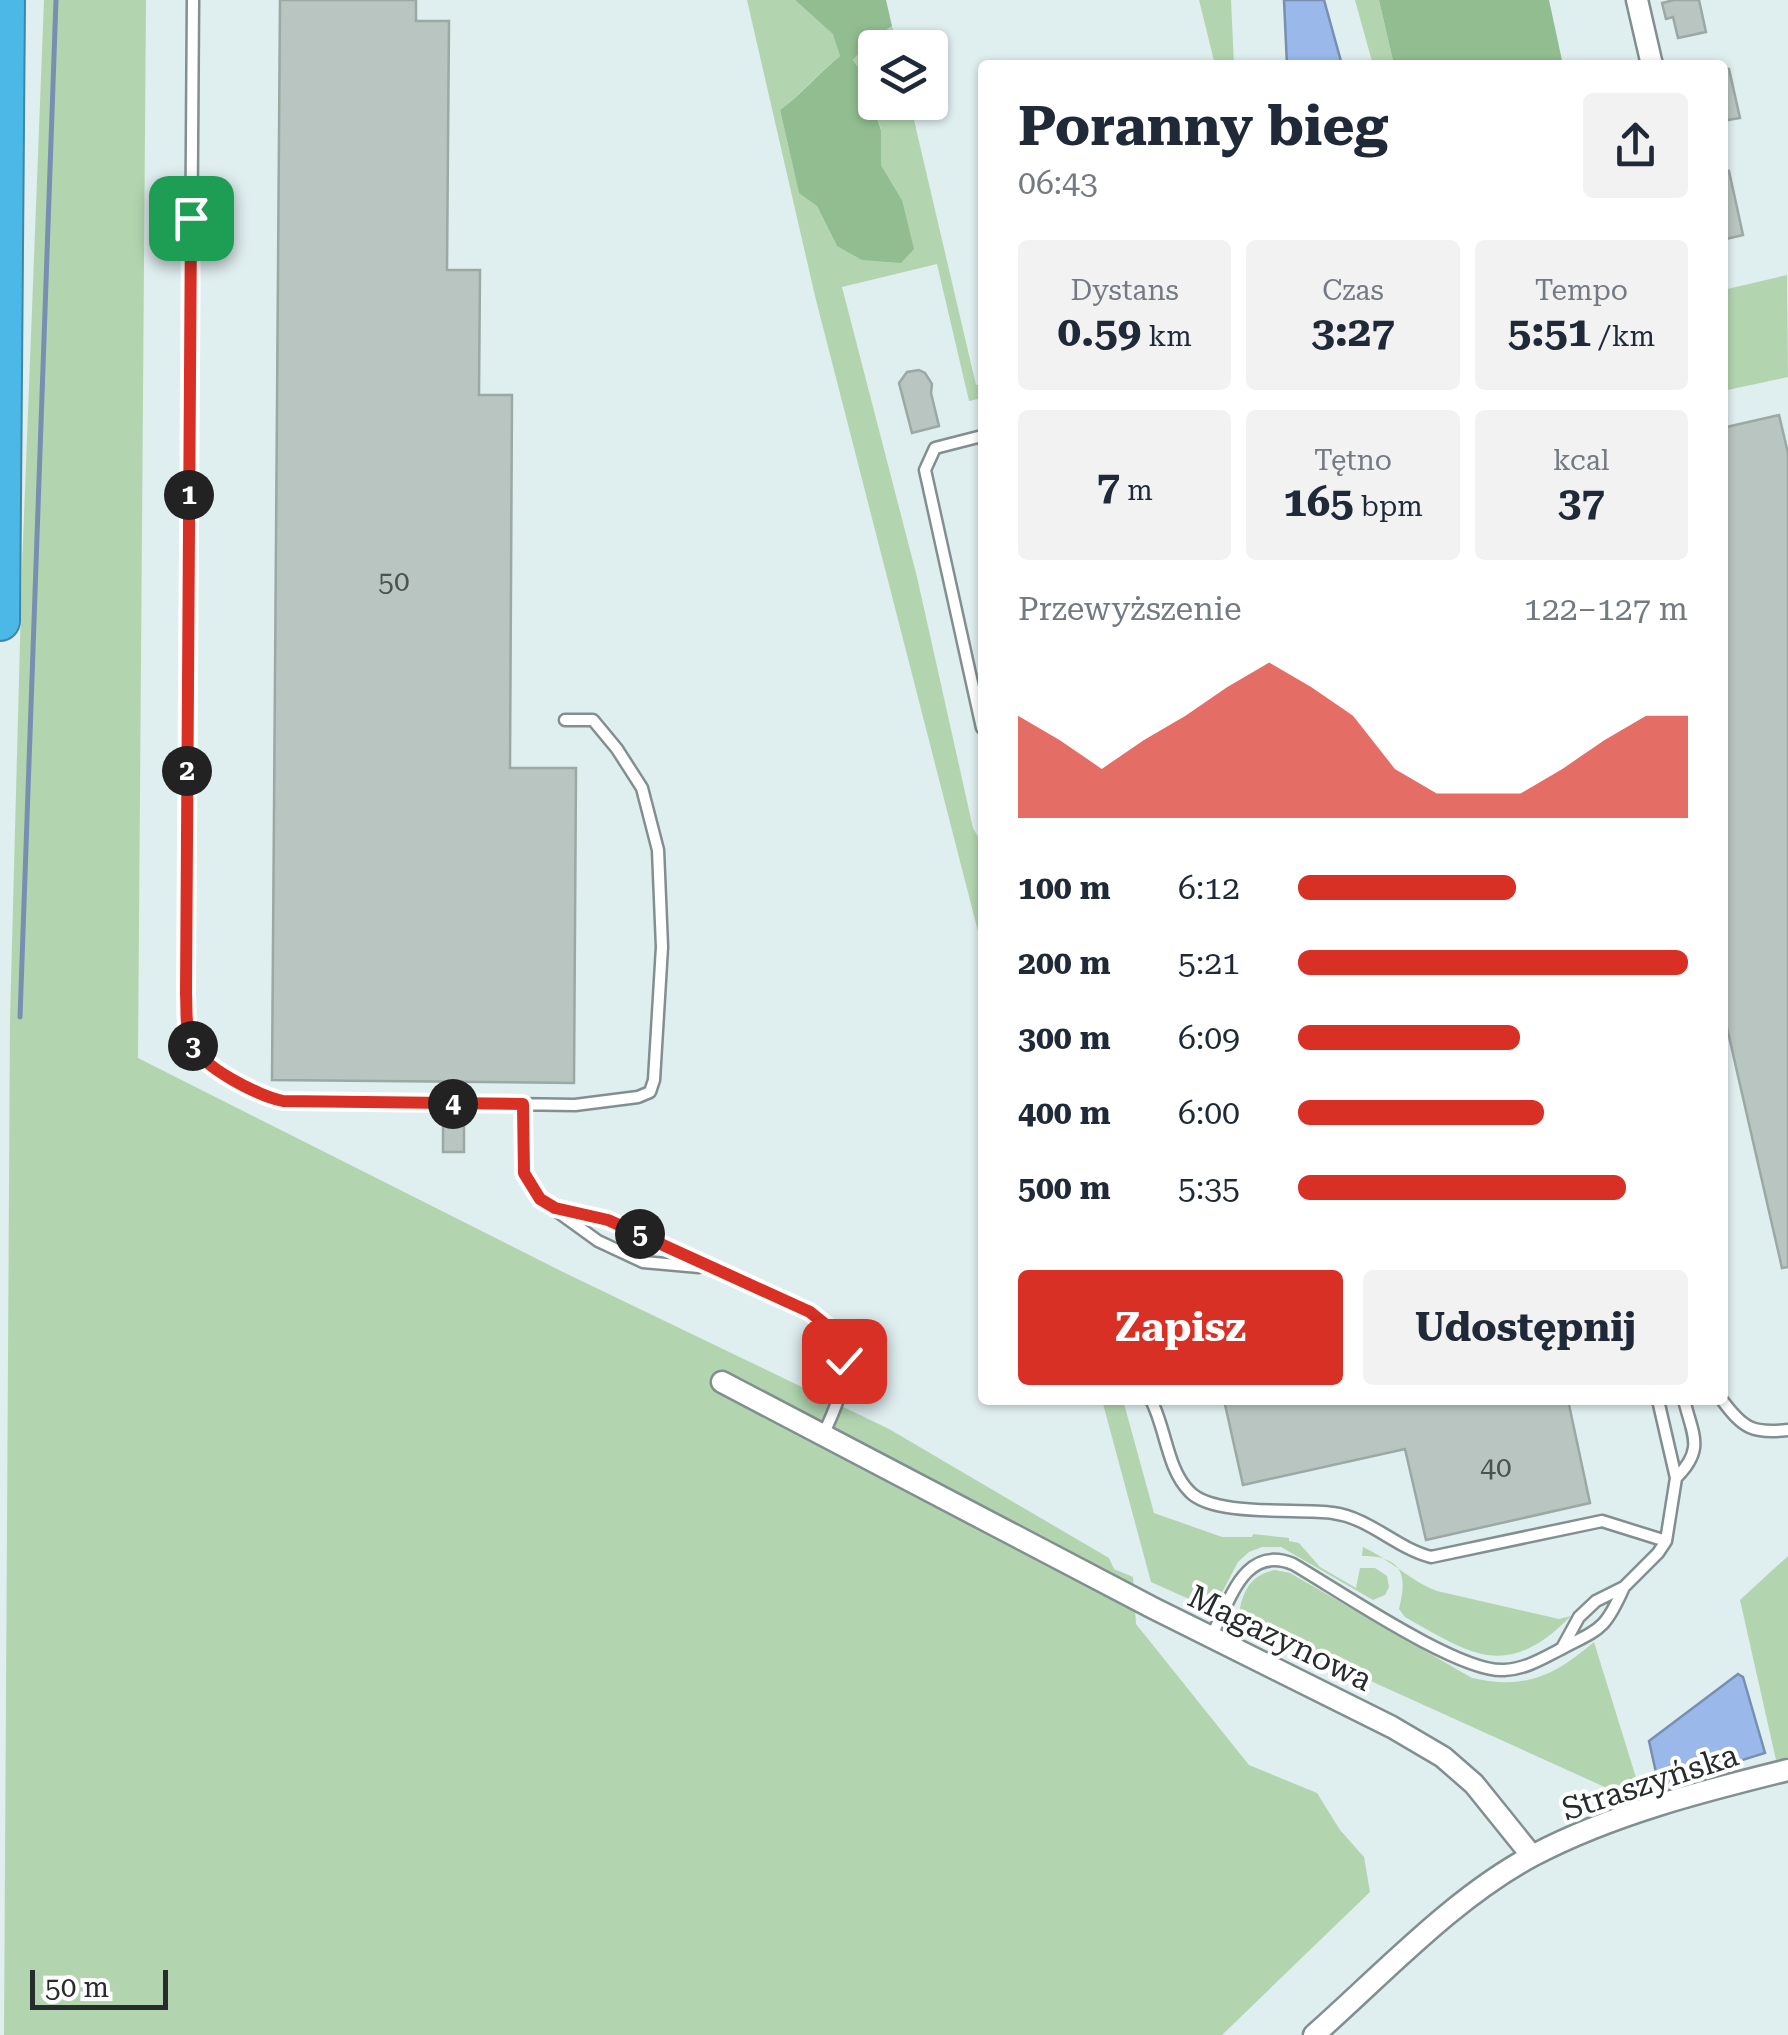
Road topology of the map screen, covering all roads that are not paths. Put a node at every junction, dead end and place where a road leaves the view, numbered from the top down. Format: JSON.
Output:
{"nodes":[{"id":1,"x":5,"y":0,"type":"edge"},
{"id":2,"x":193,"y":0,"type":"edge"},
{"id":3,"x":1636,"y":0,"type":"edge"},
{"id":4,"x":1651,"y":60,"type":"edge"},
{"id":5,"x":978,"y":437,"type":"edge"},
{"id":6,"x":0,"y":621,"type":"edge"},
{"id":7,"x":978,"y":710,"type":"edge"},
{"id":8,"x":565,"y":720,"type":"dead end"},
{"id":9,"x":523,"y":1104,"type":"junction"},
{"id":10,"x":555,"y":1208,"type":"junction"},
{"id":11,"x":710,"y":1268,"type":"junction"},
{"id":12,"x":722,"y":1382,"type":"dead end"},
{"id":13,"x":1153,"y":1405,"type":"edge"},
{"id":14,"x":1659,"y":1405,"type":"edge"},
{"id":15,"x":1685,"y":1405,"type":"edge"},
{"id":16,"x":1726,"y":1405,"type":"edge"},
{"id":17,"x":1788,"y":1430,"type":"edge"},
{"id":18,"x":823,"y":1436,"type":"junction"},
{"id":19,"x":1676,"y":1478,"type":"junction"},
{"id":20,"x":1666,"y":1541,"type":"junction"},
{"id":21,"x":1624,"y":1587,"type":"junction"},
{"id":22,"x":1212,"y":1637,"type":"junction"},
{"id":23,"x":1562,"y":1648,"type":"junction"},
{"id":24,"x":1788,"y":1770,"type":"edge"},
{"id":25,"x":1532,"y":1856,"type":"junction"},
{"id":26,"x":1314,"y":2035,"type":"edge"}],
"edges":[{"from":1,"to":6,"type":"highway"},
{"from":2,"to":9,"type":"lane"},
{"from":3,"to":4,"type":"street"},
{"from":5,"to":7,"type":"lane"},
{"from":8,"to":9,"type":"lane"},
{"from":9,"to":10,"type":"lane"},
{"from":10,"to":11,"type":"lane"},
{"from":10,"to":11,"type":"lane"},
{"from":11,"to":18,"type":"lane"},
{"from":12,"to":18,"type":"street","name":"Magazynowa"},
{"from":13,"to":20,"type":"lane"},
{"from":14,"to":19,"type":"lane"},
{"from":15,"to":19,"type":"lane"},
{"from":16,"to":17,"type":"lane"},
{"from":18,"to":22,"type":"street","name":"Magazynowa"},
{"from":19,"to":20,"type":"lane"},
{"from":20,"to":21,"type":"lane"},
{"from":21,"to":23,"type":"lane"},
{"from":21,"to":23,"type":"lane"},
{"from":22,"to":23,"type":"lane"},
{"from":22,"to":25,"type":"street","name":"Magazynowa"},
{"from":24,"to":25,"type":"street","name":"Straszyńska"},
{"from":25,"to":26,"type":"street"}]}
